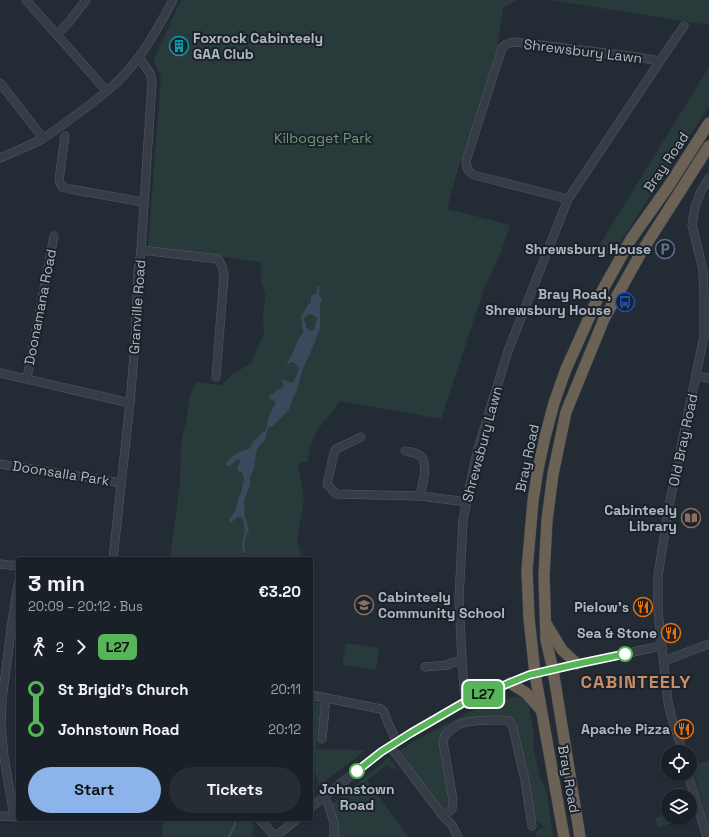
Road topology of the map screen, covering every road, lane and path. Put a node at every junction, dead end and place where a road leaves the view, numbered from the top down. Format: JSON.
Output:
{"nodes":[{"id":1,"x":26,"y":0,"type":"edge"},
{"id":2,"x":86,"y":0,"type":"edge"},
{"id":3,"x":173,"y":0,"type":"edge"},
{"id":4,"x":684,"y":26,"type":"dead end"},
{"id":5,"x":57,"y":35,"type":"junction"},
{"id":6,"x":139,"y":58,"type":"junction"},
{"id":7,"x":660,"y":61,"type":"junction"},
{"id":8,"x":0,"y":83,"type":"edge"},
{"id":9,"x":108,"y":91,"type":"junction"},
{"id":10,"x":709,"y":123,"type":"edge"},
{"id":11,"x":65,"y":136,"type":"dead end"},
{"id":12,"x":43,"y":138,"type":"junction"},
{"id":13,"x":709,"y":146,"type":"edge"},
{"id":14,"x":0,"y":158,"type":"edge"},
{"id":15,"x":709,"y":178,"type":"edge"},
{"id":16,"x":568,"y":199,"type":"junction"},
{"id":17,"x":143,"y":202,"type":"junction"},
{"id":18,"x":54,"y":236,"type":"dead end"},
{"id":19,"x":141,"y":250,"type":"junction"},
{"id":20,"x":706,"y":266,"type":"edge"},
{"id":21,"x":707,"y":336,"type":"edge"},
{"id":22,"x":0,"y":373,"type":"edge"},
{"id":23,"x":216,"y":376,"type":"dead end"},
{"id":24,"x":696,"y":376,"type":"junction"},
{"id":25,"x":27,"y":378,"type":"junction"},
{"id":26,"x":709,"y":378,"type":"edge"},
{"id":27,"x":130,"y":403,"type":"junction"},
{"id":28,"x":361,"y":437,"type":"dead end"},
{"id":29,"x":405,"y":451,"type":"dead end"},
{"id":30,"x":0,"y":464,"type":"edge"},
{"id":31,"x":121,"y":483,"type":"junction"},
{"id":32,"x":420,"y":496,"type":"junction"},
{"id":33,"x":467,"y":502,"type":"junction"},
{"id":34,"x":113,"y":557,"type":"edge"},
{"id":35,"x":0,"y":564,"type":"edge"},
{"id":36,"x":16,"y":566,"type":"edge"},
{"id":37,"x":16,"y":597,"type":"edge"},
{"id":38,"x":546,"y":622,"type":"junction"},
{"id":39,"x":709,"y":644,"type":"edge"},
{"id":40,"x":661,"y":646,"type":"junction"},
{"id":41,"x":462,"y":661,"type":"junction"},
{"id":42,"x":664,"y":661,"type":"junction"},
{"id":43,"x":577,"y":664,"type":"junction"},
{"id":44,"x":425,"y":667,"type":"dead end"},
{"id":45,"x":553,"y":670,"type":"junction"},
{"id":46,"x":535,"y":674,"type":"junction"},
{"id":47,"x":510,"y":683,"type":"junction"},
{"id":48,"x":313,"y":695,"type":"edge"},
{"id":49,"x":326,"y":698,"type":"junction"},
{"id":50,"x":466,"y":701,"type":"junction"},
{"id":51,"x":542,"y":710,"type":"junction"},
{"id":52,"x":322,"y":740,"type":"dead end"},
{"id":53,"x":397,"y":742,"type":"junction"},
{"id":54,"x":680,"y":745,"type":"edge"},
{"id":55,"x":390,"y":746,"type":"junction"},
{"id":56,"x":691,"y":781,"type":"edge"},
{"id":57,"x":323,"y":797,"type":"junction"},
{"id":58,"x":313,"y":805,"type":"edge"},
{"id":59,"x":0,"y":816,"type":"edge"},
{"id":60,"x":16,"y":816,"type":"edge"},
{"id":61,"x":443,"y":816,"type":"junction"},
{"id":62,"x":261,"y":821,"type":"edge"},
{"id":63,"x":295,"y":821,"type":"edge"},
{"id":64,"x":532,"y":826,"type":"dead end"},
{"id":65,"x":276,"y":837,"type":"edge"},
{"id":66,"x":334,"y":837,"type":"edge"},
{"id":67,"x":458,"y":837,"type":"edge"},
{"id":68,"x":564,"y":837,"type":"edge"},
{"id":69,"x":580,"y":837,"type":"edge"},
{"id":70,"x":707,"y":837,"type":"edge"}],
"edges":[{"from":1,"to":5,"type":"street"},
{"from":2,"to":5,"type":"street"},
{"from":3,"to":6,"type":"street"},
{"from":4,"to":7,"type":"street","name":"Shrewsbury Lawn"},
{"from":5,"to":9,"type":"street"},
{"from":6,"to":9,"type":"street"},
{"from":6,"to":17,"type":"street","name":"Granville Road"},
{"from":7,"to":16,"type":"street","name":"Shrewsbury Lawn"},
{"from":7,"to":16,"type":"street","name":"Shrewsbury Lawn"},
{"from":8,"to":12,"type":"street"},
{"from":9,"to":12,"type":"street"},
{"from":10,"to":46,"type":"highway","name":"Bray Road"},
{"from":11,"to":17,"type":"street"},
{"from":12,"to":14,"type":"street"},
{"from":13,"to":38,"type":"highway","name":"Bray Road"},
{"from":15,"to":20,"type":"street","name":"Old Bray Road"},
{"from":16,"to":33,"type":"street","name":"Shrewsbury Lawn"},
{"from":17,"to":19,"type":"street","name":"Granville Road"},
{"from":18,"to":25,"type":"street","name":"Doonamana Road"},
{"from":19,"to":23,"type":"street"},
{"from":19,"to":27,"type":"street","name":"Granville Road"},
{"from":20,"to":21,"type":"street","name":"Old Bray Road"},
{"from":21,"to":24,"type":"street","name":"Old Bray Road"},
{"from":22,"to":25,"type":"street"},
{"from":24,"to":26,"type":"street"},
{"from":24,"to":40,"type":"street","name":"Old Bray Road"},
{"from":25,"to":27,"type":"street"},
{"from":27,"to":31,"type":"street","name":"Granville Road"},
{"from":28,"to":32,"type":"street"},
{"from":29,"to":32,"type":"street"},
{"from":30,"to":31,"type":"street","name":"Doonsalla Park"},
{"from":31,"to":34,"type":"street","name":"Granville Road"},
{"from":32,"to":33,"type":"street"},
{"from":33,"to":41,"type":"street","name":"Shrewsbury Lawn"},
{"from":35,"to":36,"type":"street"},
{"from":37,"to":60,"type":"street"},
{"from":38,"to":43,"type":"highway"},
{"from":38,"to":45,"type":"highway","name":"Bray Road"},
{"from":39,"to":42,"type":"street"},
{"from":40,"to":42,"type":"street","name":"Old Bray Road"},
{"from":40,"to":43,"type":"street"},
{"from":41,"to":44,"type":"street"},
{"from":41,"to":50,"type":"street","name":"Shrewsbury Lawn"},
{"from":42,"to":54,"type":"street","name":"Old Bray Road"},
{"from":43,"to":45,"type":"street"},
{"from":45,"to":46,"type":"street"},
{"from":45,"to":69,"type":"highway","name":"Bray Road"},
{"from":46,"to":47,"type":"street"},
{"from":46,"to":51,"type":"highway","name":"Bray Road"},
{"from":47,"to":50,"type":"street"},
{"from":47,"to":51,"type":"highway"},
{"from":48,"to":49,"type":"street"},
{"from":49,"to":52,"type":"street"},
{"from":49,"to":53,"type":"street"},
{"from":50,"to":53,"type":"street"},
{"from":51,"to":68,"type":"highway","name":"Bray Road"},
{"from":53,"to":55,"type":"street"},
{"from":55,"to":57,"type":"street"},
{"from":55,"to":61,"type":"street"},
{"from":56,"to":70,"type":"street"},
{"from":57,"to":58,"type":"street"},
{"from":57,"to":66,"type":"street"},
{"from":59,"to":60,"type":"street"},
{"from":61,"to":64,"type":"street"},
{"from":61,"to":67,"type":"street"},
{"from":62,"to":65,"type":"street"},
{"from":63,"to":65,"type":"street"}]}
